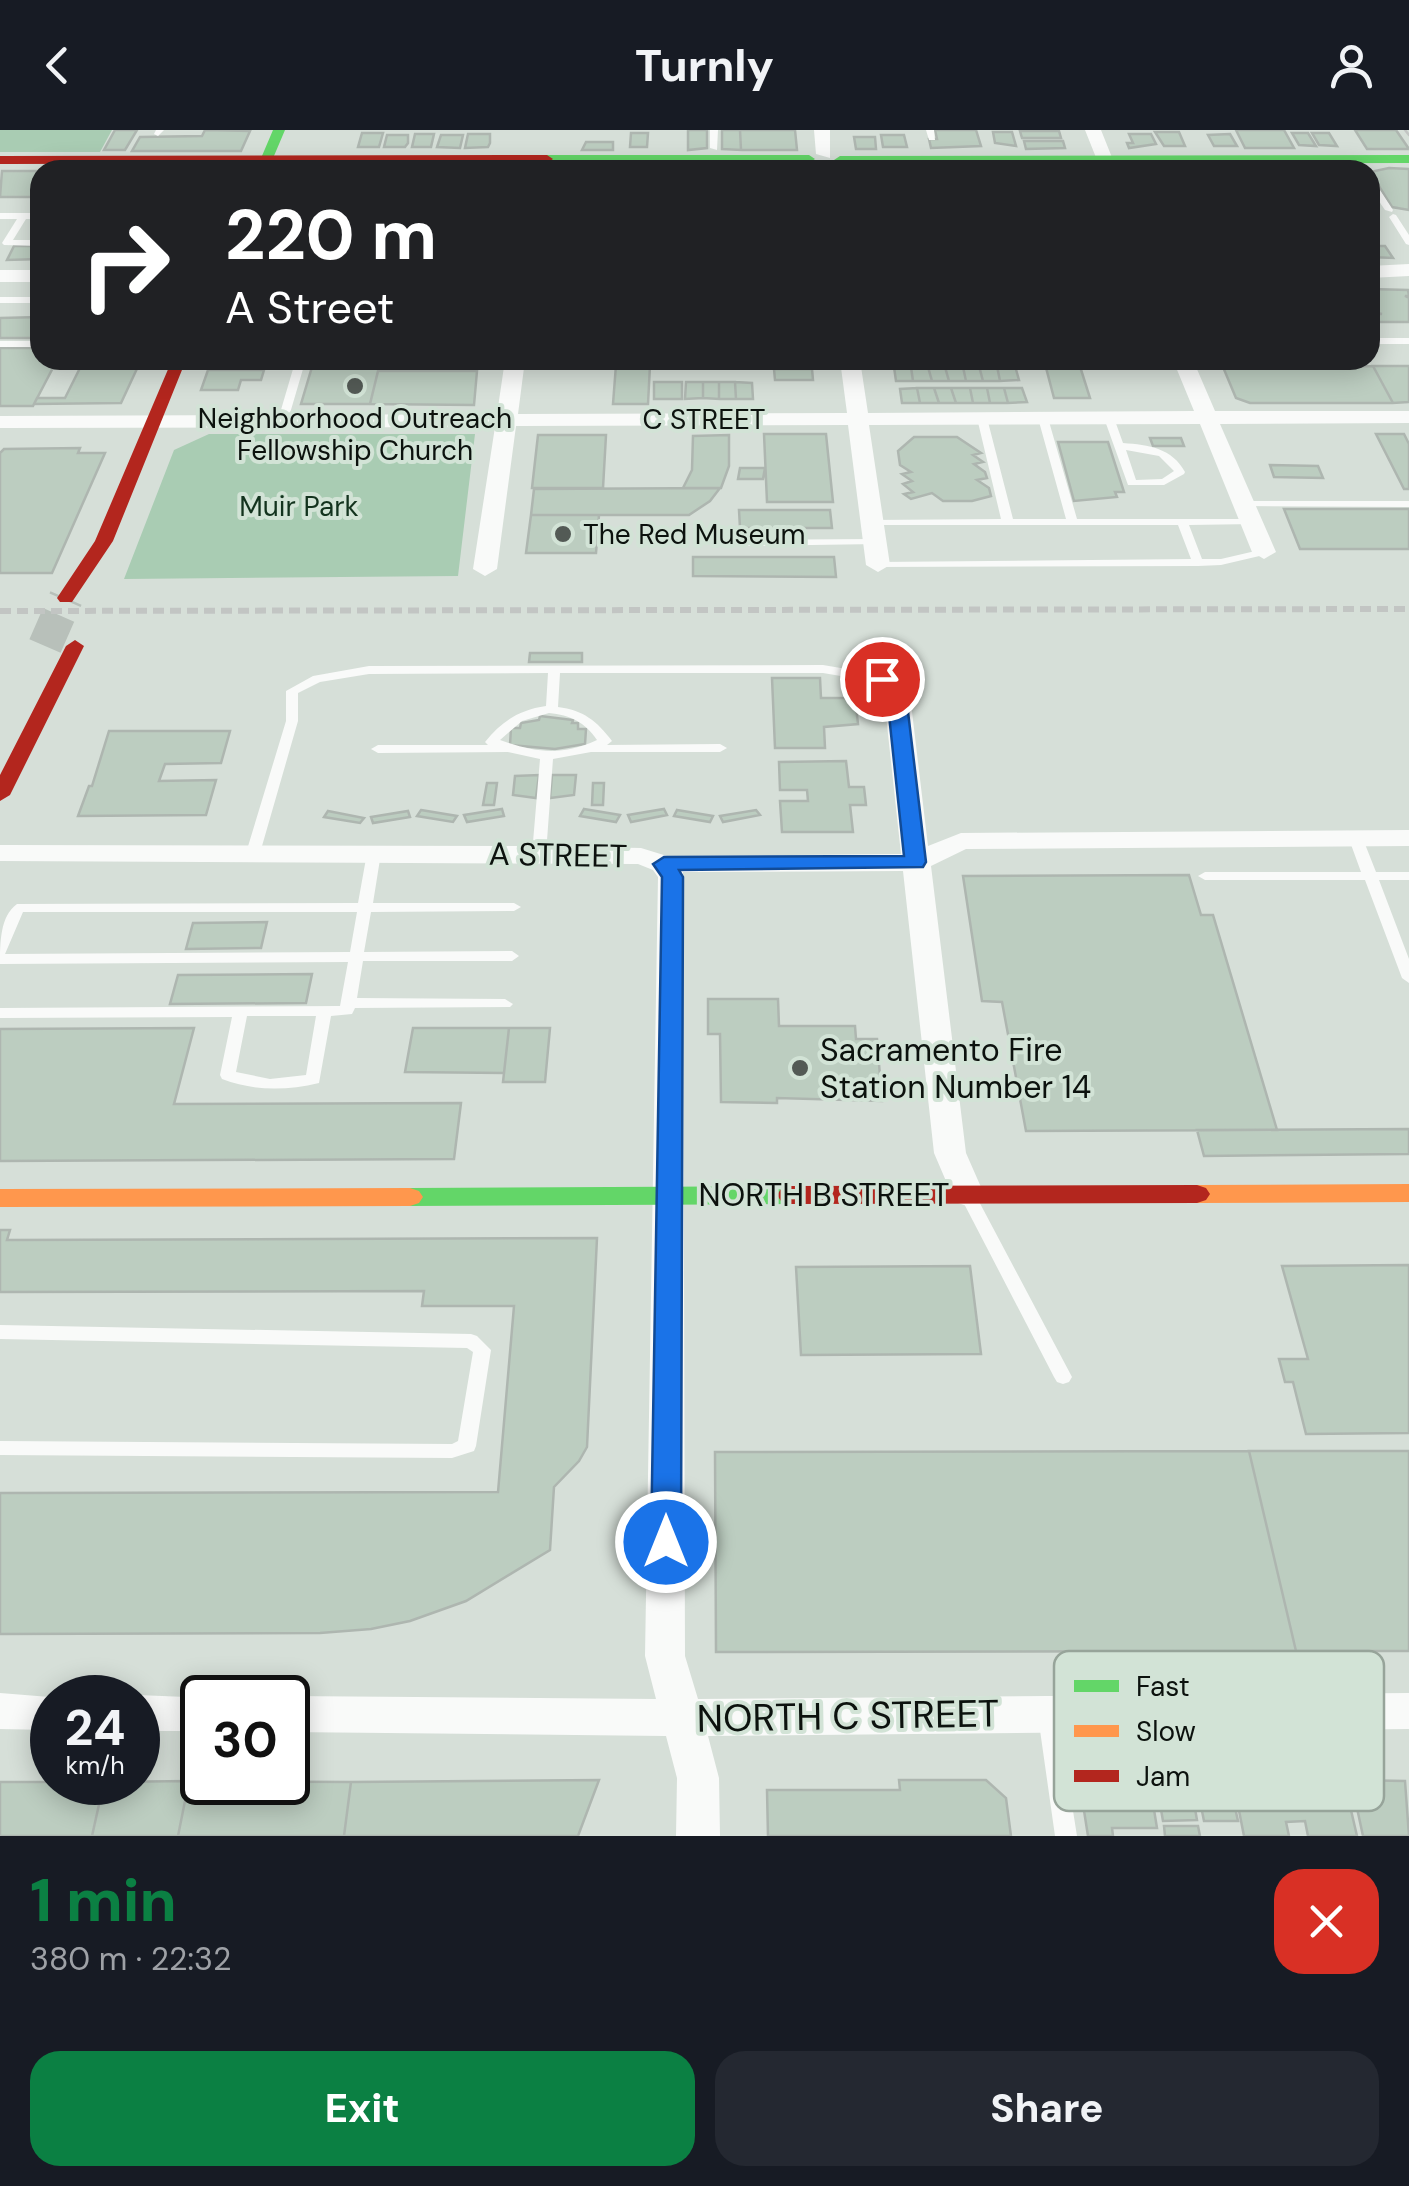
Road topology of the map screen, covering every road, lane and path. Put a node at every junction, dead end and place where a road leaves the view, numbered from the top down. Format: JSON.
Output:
{"nodes":[{"id":1,"x":279,"y":130,"type":"edge"},
{"id":2,"x":714,"y":130,"type":"edge"},
{"id":3,"x":1092,"y":130,"type":"edge"},
{"id":4,"x":714,"y":148,"type":"dead end"},
{"id":5,"x":825,"y":156,"type":"edge"},
{"id":6,"x":542,"y":157,"type":"edge"},
{"id":7,"x":1409,"y":158,"type":"edge"},
{"id":8,"x":0,"y":160,"type":"edge"},
{"id":9,"x":266,"y":160,"type":"edge"},
{"id":10,"x":508,"y":160,"type":"edge"},
{"id":11,"x":950,"y":160,"type":"edge"},
{"id":12,"x":1105,"y":160,"type":"edge"},
{"id":13,"x":30,"y":161,"type":"edge"},
{"id":14,"x":1380,"y":162,"type":"edge"},
{"id":15,"x":1380,"y":196,"type":"edge"},
{"id":16,"x":0,"y":216,"type":"edge"},
{"id":17,"x":23,"y":216,"type":"junction"},
{"id":18,"x":30,"y":216,"type":"edge"},
{"id":19,"x":7,"y":242,"type":"junction"},
{"id":20,"x":30,"y":242,"type":"edge"},
{"id":21,"x":1409,"y":242,"type":"edge"},
{"id":22,"x":0,"y":254,"type":"edge"},
{"id":23,"x":1380,"y":274,"type":"edge"},
{"id":24,"x":1409,"y":274,"type":"edge"},
{"id":25,"x":0,"y":276,"type":"edge"},
{"id":26,"x":30,"y":276,"type":"edge"},
{"id":27,"x":0,"y":300,"type":"edge"},
{"id":28,"x":30,"y":300,"type":"edge"},
{"id":29,"x":1409,"y":341,"type":"edge"},
{"id":30,"x":1380,"y":342,"type":"edge"},
{"id":31,"x":0,"y":344,"type":"edge"},
{"id":32,"x":30,"y":344,"type":"edge"},
{"id":33,"x":176,"y":370,"type":"edge"},
{"id":34,"x":298,"y":370,"type":"edge"},
{"id":35,"x":514,"y":370,"type":"edge"},
{"id":36,"x":851,"y":370,"type":"edge"},
{"id":37,"x":1186,"y":370,"type":"edge"},
{"id":38,"x":1409,"y":417,"type":"edge"},
{"id":39,"x":858,"y":418,"type":"junction"},
{"id":40,"x":982,"y":418,"type":"junction"},
{"id":41,"x":1043,"y":418,"type":"junction"},
{"id":42,"x":1109,"y":418,"type":"junction"},
{"id":43,"x":1207,"y":418,"type":"junction"},
{"id":44,"x":284,"y":420,"type":"junction"},
{"id":45,"x":506,"y":420,"type":"junction"},
{"id":46,"x":154,"y":421,"type":"junction"},
{"id":47,"x":0,"y":422,"type":"edge"},
{"id":48,"x":1120,"y":446,"type":"junction"},
{"id":49,"x":1409,"y":504,"type":"edge"},
{"id":50,"x":1248,"y":513,"type":"junction"},
{"id":51,"x":1008,"y":522,"type":"junction"},
{"id":52,"x":1072,"y":522,"type":"junction"},
{"id":53,"x":1182,"y":522,"type":"junction"},
{"id":54,"x":104,"y":541,"type":"junction"},
{"id":55,"x":739,"y":543,"type":"dead end"},
{"id":56,"x":874,"y":543,"type":"junction"},
{"id":57,"x":1264,"y":552,"type":"joint"},
{"id":58,"x":1198,"y":563,"type":"junction"},
{"id":59,"x":485,"y":569,"type":"dead end"},
{"id":60,"x":66,"y":598,"type":"tunnel mouth"},
{"id":61,"x":95,"y":598,"type":"tunnel mouth"},
{"id":62,"x":75,"y":646,"type":"tunnel mouth"},
{"id":63,"x":40,"y":663,"type":"tunnel mouth"},
{"id":64,"x":554,"y":670,"type":"junction"},
{"id":65,"x":882,"y":679,"type":"joint"},
{"id":66,"x":552,"y":708,"type":"junction"},
{"id":67,"x":507,"y":748,"type":"junction"},
{"id":68,"x":720,"y":748,"type":"dead end"},
{"id":69,"x":378,"y":749,"type":"dead end"},
{"id":70,"x":589,"y":749,"type":"junction"},
{"id":71,"x":547,"y":756,"type":"junction"},
{"id":72,"x":0,"y":782,"type":"edge"},
{"id":73,"x":0,"y":795,"type":"edge"},
{"id":74,"x":1356,"y":838,"type":"junction"},
{"id":75,"x":1409,"y":838,"type":"edge"},
{"id":76,"x":0,"y":852,"type":"edge"},
{"id":77,"x":253,"y":853,"type":"junction"},
{"id":78,"x":374,"y":853,"type":"junction"},
{"id":79,"x":539,"y":854,"type":"junction"},
{"id":80,"x":916,"y":862,"type":"junction"},
{"id":81,"x":664,"y":864,"type":"junction"},
{"id":82,"x":1205,"y":876,"type":"dead end"},
{"id":83,"x":1409,"y":876,"type":"edge"},
{"id":84,"x":1371,"y":877,"type":"junction"},
{"id":85,"x":366,"y":906,"type":"junction"},
{"id":86,"x":514,"y":907,"type":"dead end"},
{"id":87,"x":0,"y":950,"type":"edge"},
{"id":88,"x":512,"y":956,"type":"dead end"},
{"id":89,"x":357,"y":957,"type":"junction"},
{"id":90,"x":0,"y":959,"type":"edge"},
{"id":91,"x":1409,"y":978,"type":"edge"},
{"id":92,"x":349,"y":1003,"type":"junction"},
{"id":93,"x":505,"y":1004,"type":"dead end"},
{"id":94,"x":324,"y":1011,"type":"junction"},
{"id":95,"x":240,"y":1012,"type":"junction"},
{"id":96,"x":0,"y":1013,"type":"edge"},
{"id":97,"x":1409,"y":1193,"type":"edge"},
{"id":98,"x":967,"y":1194,"type":"junction"},
{"id":99,"x":669,"y":1196,"type":"junction"},
{"id":100,"x":0,"y":1198,"type":"edge"},
{"id":101,"x":0,"y":1332,"type":"edge"},
{"id":102,"x":1063,"y":1377,"type":"dead end"},
{"id":103,"x":0,"y":1448,"type":"edge"},
{"id":104,"x":1384,"y":1711,"type":"edge"},
{"id":105,"x":1409,"y":1711,"type":"edge"},
{"id":106,"x":0,"y":1712,"type":"edge"},
{"id":107,"x":30,"y":1712,"type":"edge"},
{"id":108,"x":310,"y":1714,"type":"edge"},
{"id":109,"x":1048,"y":1714,"type":"junction"},
{"id":110,"x":1054,"y":1714,"type":"edge"},
{"id":111,"x":681,"y":1718,"type":"junction"},
{"id":112,"x":1054,"y":1755,"type":"edge"},
{"id":113,"x":1062,"y":1811,"type":"edge"},
{"id":114,"x":698,"y":1836,"type":"edge"},
{"id":115,"x":1066,"y":1836,"type":"edge"}],
"edges":[{"from":1,"to":9,"type":"street"},
{"from":2,"to":4,"type":"lane"},
{"from":3,"to":12,"type":"street"},
{"from":5,"to":6,"type":"street"},
{"from":5,"to":11,"type":"street"},
{"from":6,"to":10,"type":"street"},
{"from":7,"to":14,"type":"street"},
{"from":8,"to":13,"type":"street"},
{"from":15,"to":21,"type":"lane"},
{"from":16,"to":17,"type":"lane"},
{"from":17,"to":18,"type":"lane"},
{"from":17,"to":19,"type":"lane"},
{"from":19,"to":20,"type":"lane"},
{"from":19,"to":22,"type":"lane"},
{"from":23,"to":24,"type":"street"},
{"from":25,"to":26,"type":"street"},
{"from":27,"to":28,"type":"lane"},
{"from":29,"to":30,"type":"lane"},
{"from":31,"to":32,"type":"lane"},
{"from":33,"to":46,"type":"street"},
{"from":34,"to":44,"type":"lane"},
{"from":35,"to":45,"type":"street"},
{"from":36,"to":39,"type":"street"},
{"from":37,"to":43,"type":"street"},
{"from":38,"to":43,"type":"street","name":"C STREET"},
{"from":39,"to":40,"type":"street","name":"C STREET"},
{"from":39,"to":45,"type":"street","name":"C STREET"},
{"from":39,"to":56,"type":"street"},
{"from":40,"to":41,"type":"street","name":"C STREET"},
{"from":40,"to":51,"type":"lane"},
{"from":41,"to":42,"type":"street","name":"C STREET"},
{"from":41,"to":52,"type":"lane"},
{"from":42,"to":43,"type":"street","name":"C STREET"},
{"from":42,"to":48,"type":"lane"},
{"from":43,"to":50,"type":"street"},
{"from":44,"to":45,"type":"street","name":"C STREET"},
{"from":44,"to":46,"type":"street","name":"C STREET"},
{"from":45,"to":59,"type":"street"},
{"from":46,"to":47,"type":"street","name":"C STREET"},
{"from":46,"to":54,"type":"street"},
{"from":48,"to":48,"type":"lane"},
{"from":49,"to":50,"type":"lane"},
{"from":50,"to":53,"type":"lane"},
{"from":50,"to":57,"type":"street"},
{"from":51,"to":52,"type":"lane"},
{"from":51,"to":56,"type":"lane"},
{"from":52,"to":53,"type":"lane"},
{"from":53,"to":58,"type":"lane"},
{"from":54,"to":60,"type":"street"},
{"from":54,"to":61,"type":"street"},
{"from":55,"to":56,"type":"lane"},
{"from":56,"to":58,"type":"lane"},
{"from":57,"to":58,"type":"lane"},
{"from":62,"to":73,"type":"street"},
{"from":63,"to":72,"type":"street"},
{"from":64,"to":65,"type":"lane"},
{"from":64,"to":66,"type":"lane"},
{"from":64,"to":77,"type":"lane"},
{"from":65,"to":80,"type":"street"},
{"from":66,"to":67,"type":"lane"},
{"from":66,"to":70,"type":"lane"},
{"from":67,"to":69,"type":"lane"},
{"from":67,"to":71,"type":"lane"},
{"from":68,"to":70,"type":"lane"},
{"from":70,"to":71,"type":"lane"},
{"from":71,"to":79,"type":"lane"},
{"from":74,"to":75,"type":"street","name":"A STREET"},
{"from":74,"to":80,"type":"street","name":"A STREET"},
{"from":74,"to":84,"type":"lane"},
{"from":76,"to":77,"type":"street","name":"A STREET"},
{"from":77,"to":78,"type":"street","name":"A STREET"},
{"from":78,"to":79,"type":"street","name":"A STREET"},
{"from":78,"to":85,"type":"lane"},
{"from":79,"to":81,"type":"street","name":"A STREET"},
{"from":80,"to":81,"type":"street","name":"A STREET"},
{"from":80,"to":98,"type":"street"},
{"from":81,"to":99,"type":"street"},
{"from":82,"to":84,"type":"lane"},
{"from":83,"to":84,"type":"lane"},
{"from":84,"to":91,"type":"lane"},
{"from":85,"to":86,"type":"lane"},
{"from":85,"to":87,"type":"lane"},
{"from":85,"to":89,"type":"lane"},
{"from":88,"to":89,"type":"lane"},
{"from":89,"to":90,"type":"lane"},
{"from":89,"to":92,"type":"lane"},
{"from":92,"to":93,"type":"lane"},
{"from":92,"to":94,"type":"lane"},
{"from":94,"to":95,"type":"lane"},
{"from":94,"to":95,"type":"lane"},
{"from":95,"to":96,"type":"lane"},
{"from":97,"to":98,"type":"street","name":"NORTH B STREET"},
{"from":98,"to":99,"type":"street","name":"NORTH B STREET"},
{"from":98,"to":102,"type":"lane"},
{"from":99,"to":100,"type":"street","name":"NORTH B STREET"},
{"from":99,"to":111,"type":"street"},
{"from":101,"to":103,"type":"lane"},
{"from":104,"to":105,"type":"street","name":"NORTH C STREET"},
{"from":106,"to":107,"type":"street"},
{"from":108,"to":111,"type":"street","name":"NORTH C STREET"},
{"from":109,"to":110,"type":"street","name":"NORTH C STREET"},
{"from":109,"to":111,"type":"street","name":"NORTH C STREET"},
{"from":109,"to":112,"type":"lane"},
{"from":111,"to":114,"type":"street"},
{"from":113,"to":115,"type":"lane"}]}
